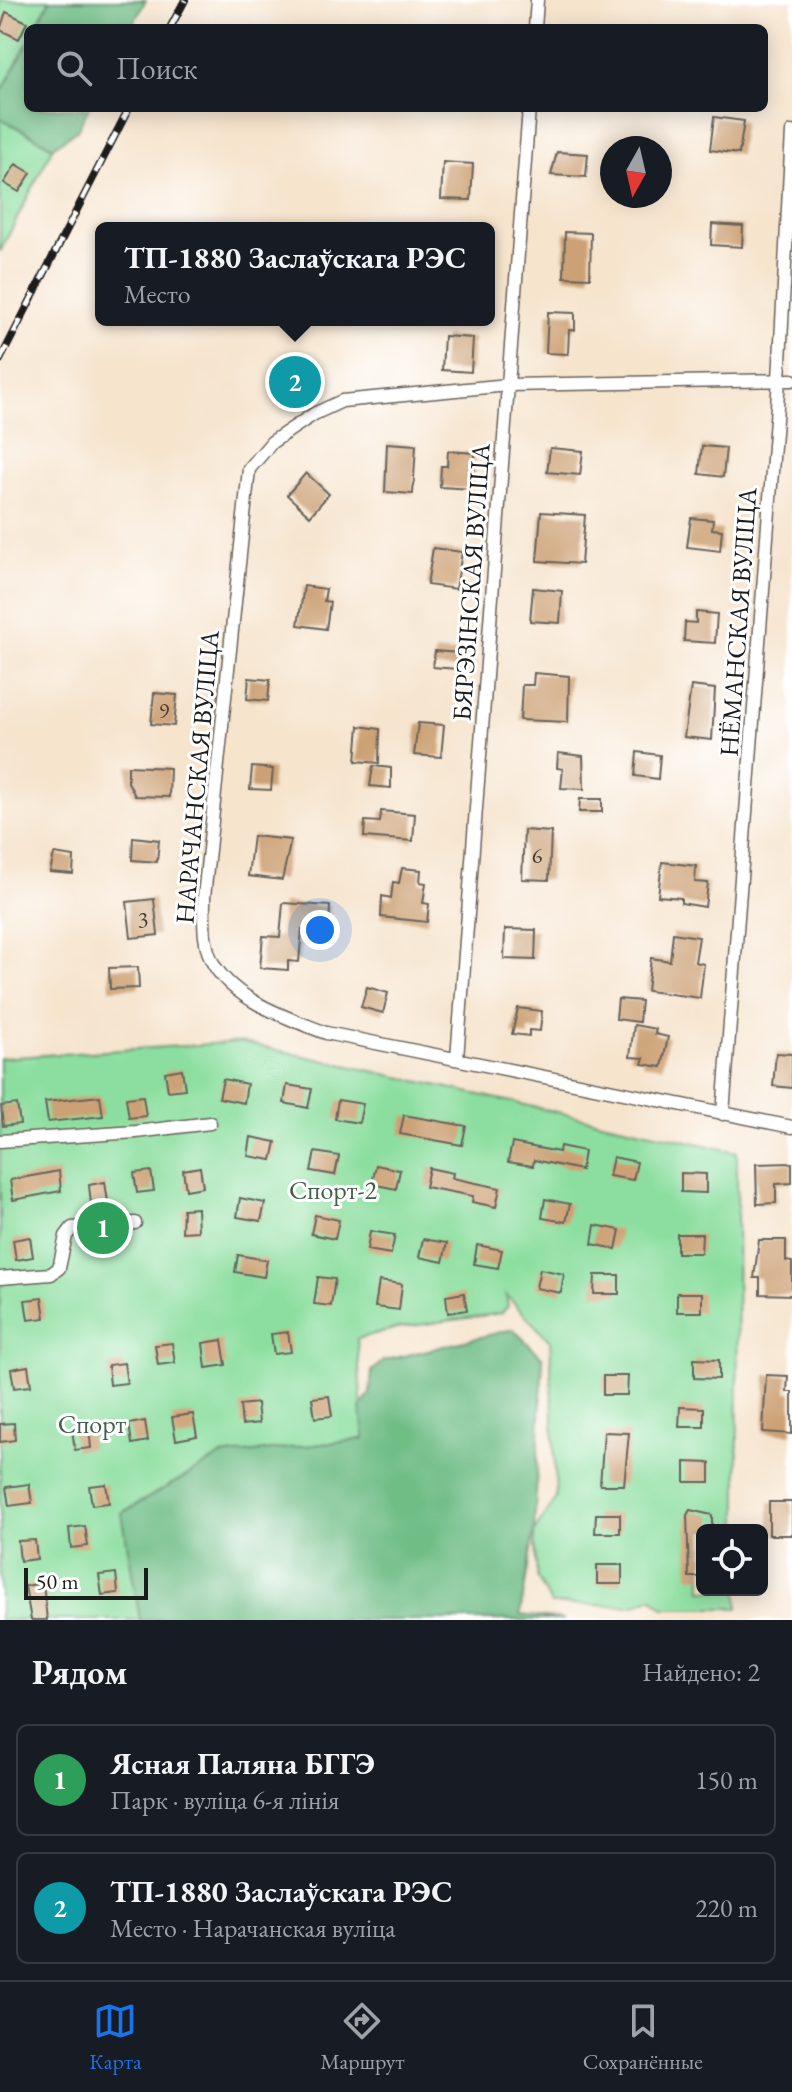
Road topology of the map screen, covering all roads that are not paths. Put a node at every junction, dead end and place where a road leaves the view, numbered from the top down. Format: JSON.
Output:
{"nodes":[{"id":1,"x":537,"y":0,"type":"edge"},
{"id":2,"x":535,"y":24,"type":"edge"},
{"id":3,"x":529,"y":112,"type":"edge"},
{"id":4,"x":792,"y":132,"type":"edge"},
{"id":5,"x":786,"y":380,"type":"edge"},
{"id":6,"x":508,"y":385,"type":"junction"},
{"id":7,"x":457,"y":1059,"type":"junction"},
{"id":8,"x":723,"y":1114,"type":"junction"},
{"id":9,"x":210,"y":1123,"type":"dead end"},
{"id":10,"x":792,"y":1127,"type":"edge"},
{"id":11,"x":0,"y":1141,"type":"edge"},
{"id":12,"x":135,"y":1223,"type":"dead end"},
{"id":13,"x":0,"y":1278,"type":"edge"}],
"edges":[{"from":1,"to":2,"type":"street"},
{"from":3,"to":6,"type":"street","name":"БЯРЭЗІНСКАЯ ВУЛІЦА"},
{"from":4,"to":5,"type":"street","name":"НЁМАНСКАЯ ВУЛІЦА"},
{"from":5,"to":6,"type":"street"},
{"from":5,"to":8,"type":"street","name":"НЁМАНСКАЯ ВУЛІЦА"},
{"from":6,"to":7,"type":"street","name":"БЯРЭЗІНСКАЯ ВУЛІЦА"},
{"from":6,"to":7,"type":"street","name":"НАРАЧАНСКАЯ ВУЛІЦА"},
{"from":7,"to":8,"type":"street","name":"НАРАЧАНСКАЯ ВУЛІЦА"},
{"from":8,"to":10,"type":"street","name":"НАРАЧАНСКАЯ ВУЛІЦА"},
{"from":9,"to":11,"type":"street"},
{"from":12,"to":13,"type":"street"}]}
